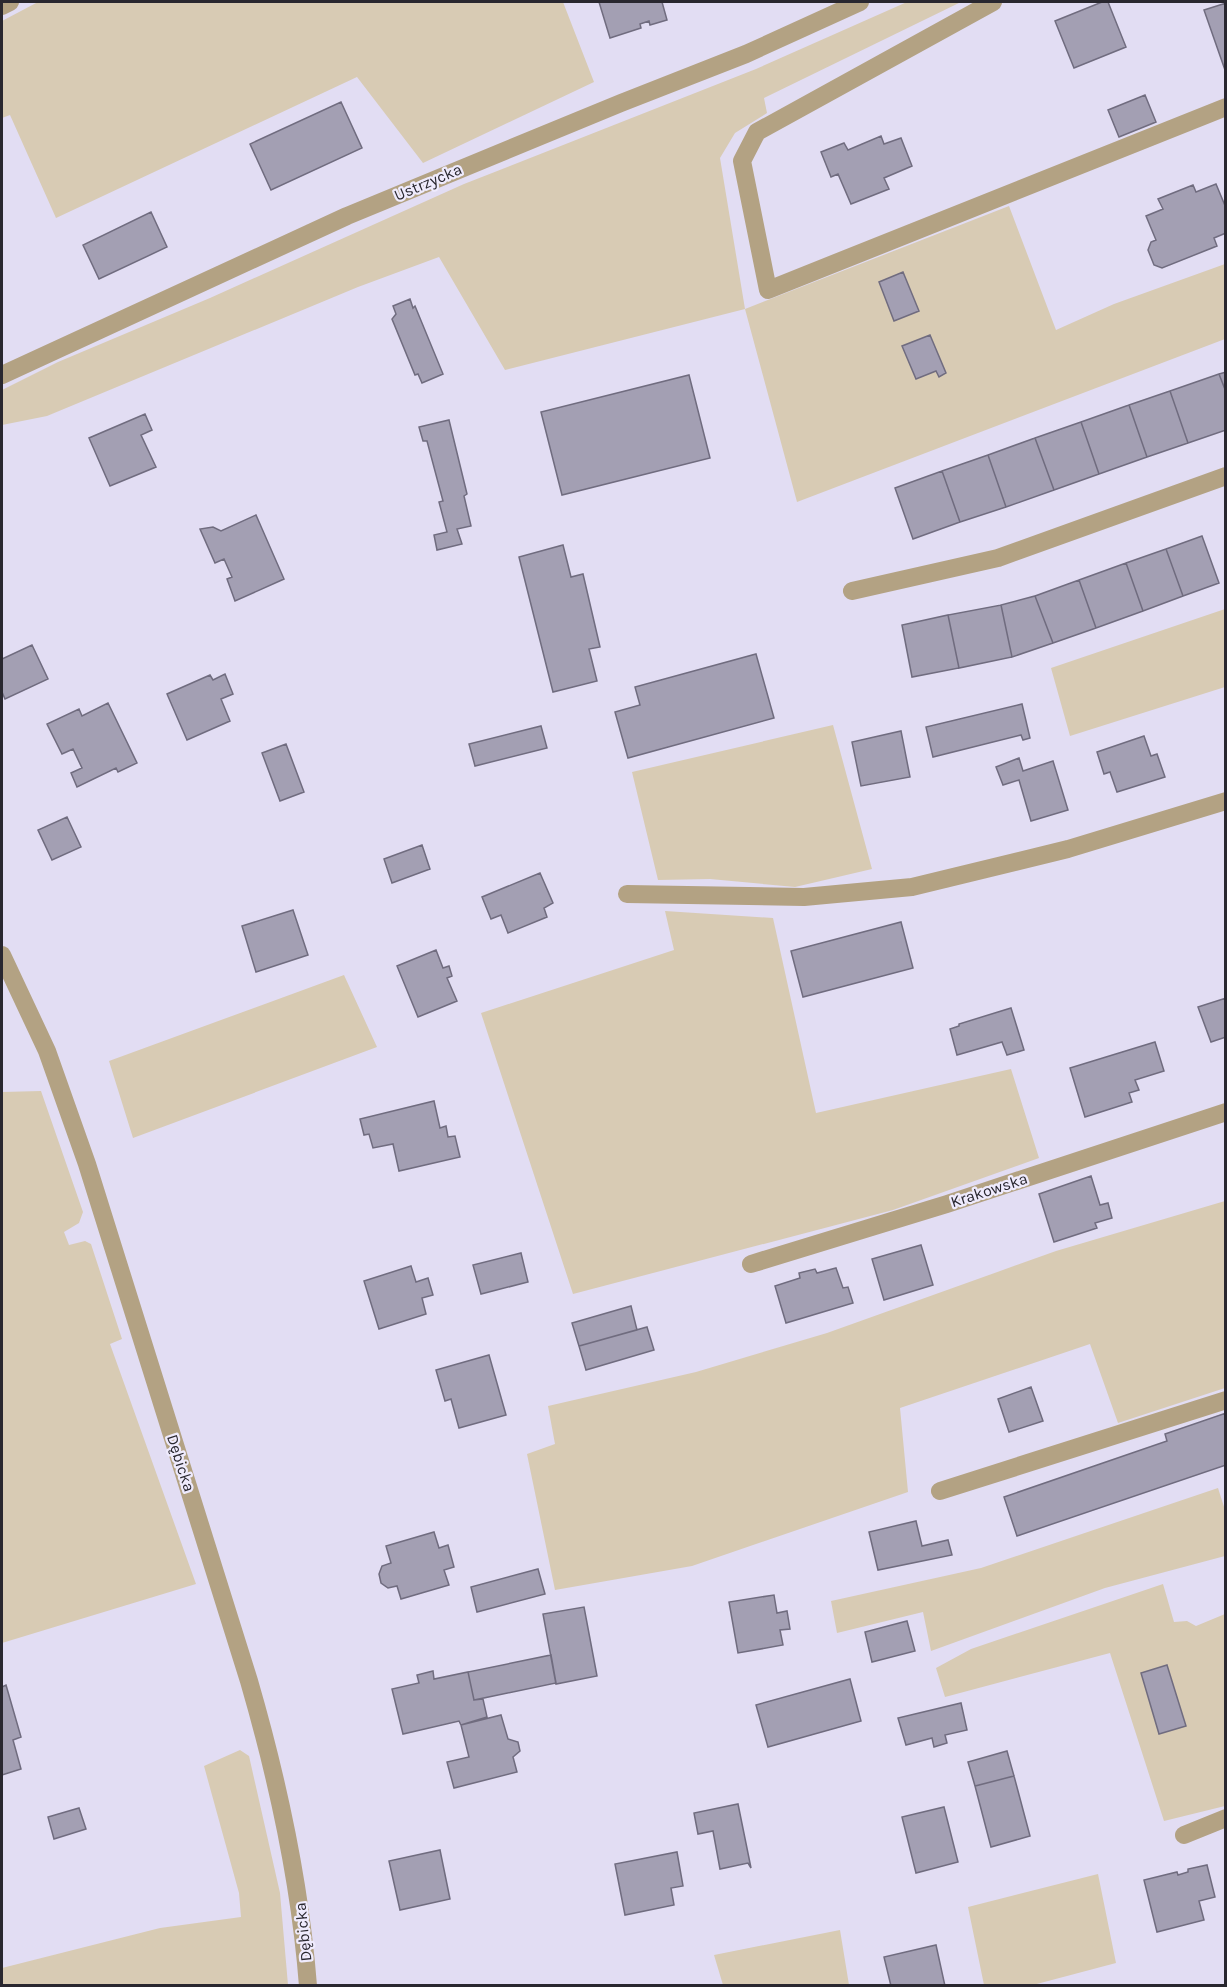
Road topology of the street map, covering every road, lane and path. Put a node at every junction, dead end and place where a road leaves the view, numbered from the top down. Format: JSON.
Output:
{"nodes":[{"id":1,"x":10,"y":2,"type":"edge"},
{"id":2,"x":860,"y":2,"type":"edge"},
{"id":3,"x":993,"y":2,"type":"edge"},
{"id":4,"x":2,"y":6,"type":"edge"},
{"id":5,"x":1226,"y":107,"type":"edge"},
{"id":6,"x":2,"y":375,"type":"edge"},
{"id":7,"x":1226,"y":476,"type":"edge"},
{"id":8,"x":852,"y":591,"type":"dead end"},
{"id":9,"x":1226,"y":801,"type":"edge"},
{"id":10,"x":627,"y":894,"type":"dead end"},
{"id":11,"x":2,"y":955,"type":"edge"},
{"id":12,"x":1226,"y":1112,"type":"edge"},
{"id":13,"x":751,"y":1264,"type":"dead end"},
{"id":14,"x":1226,"y":1400,"type":"edge"},
{"id":15,"x":940,"y":1491,"type":"dead end"},
{"id":16,"x":1226,"y":1818,"type":"edge"},
{"id":17,"x":1184,"y":1835,"type":"dead end"},
{"id":18,"x":309,"y":1986,"type":"edge"}],
"edges":[{"from":1,"to":4,"type":"street"},
{"from":2,"to":6,"type":"street","name":"Ustrzycka"},
{"from":3,"to":5,"type":"street"},
{"from":7,"to":8,"type":"street"},
{"from":9,"to":10,"type":"street"},
{"from":11,"to":18,"type":"street","name":"Dębicka"},
{"from":12,"to":13,"type":"street","name":"Krakowska"},
{"from":14,"to":15,"type":"street"},
{"from":16,"to":17,"type":"street"}]}
